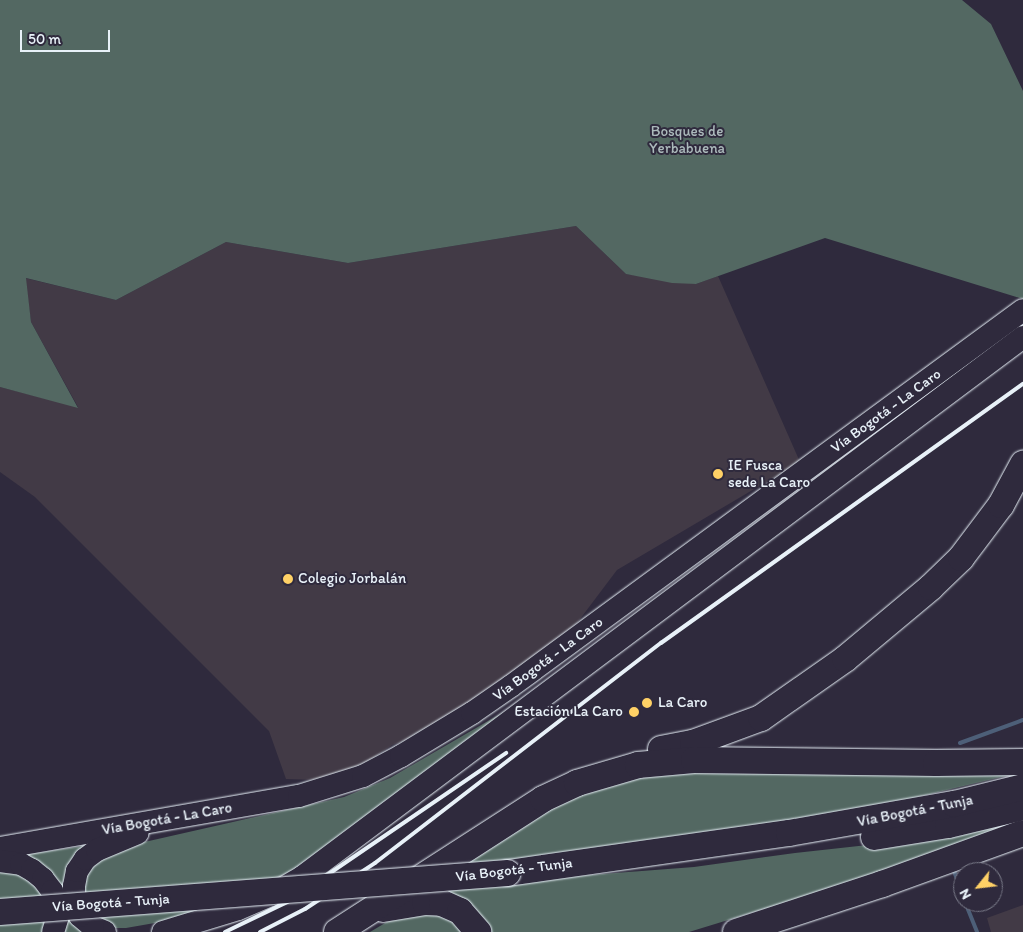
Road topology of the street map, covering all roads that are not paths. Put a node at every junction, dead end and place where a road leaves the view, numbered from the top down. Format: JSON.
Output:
{"nodes":[{"id":1,"x":1023,"y":310,"type":"edge"},
{"id":2,"x":1023,"y":338,"type":"edge"},
{"id":3,"x":1021,"y":468,"type":"edge"},
{"id":4,"x":1023,"y":762,"type":"edge"},
{"id":5,"x":577,"y":782,"type":"junction"},
{"id":6,"x":1023,"y":787,"type":"edge"},
{"id":7,"x":1023,"y":807,"type":"edge"},
{"id":8,"x":169,"y":819,"type":"junction"},
{"id":9,"x":1023,"y":833,"type":"edge"},
{"id":10,"x":0,"y":848,"type":"edge"},
{"id":11,"x":0,"y":861,"type":"edge"},
{"id":12,"x":508,"y":874,"type":"junction"},
{"id":13,"x":0,"y":912,"type":"edge"},
{"id":14,"x":370,"y":912,"type":"junction"},
{"id":15,"x":162,"y":931,"type":"edge"},
{"id":16,"x":53,"y":932,"type":"edge"},
{"id":17,"x":105,"y":932,"type":"edge"},
{"id":18,"x":337,"y":932,"type":"edge"},
{"id":19,"x":478,"y":932,"type":"edge"},
{"id":20,"x":736,"y":932,"type":"edge"}],
"edges":[{"from":1,"to":8,"type":"main road","name":"Vía Bogotá - La Caro"},
{"from":2,"to":15,"type":"main road","name":"Vía Bogotá - La Caro"},
{"from":3,"to":5,"type":"highway"},
{"from":4,"to":5,"type":"highway"},
{"from":5,"to":14,"type":"highway"},
{"from":6,"to":12,"type":"highway","name":"Vía Bogotá - Tunja"},
{"from":7,"to":12,"type":"highway"},
{"from":8,"to":10,"type":"main road","name":"Vía Bogotá - La Caro"},
{"from":8,"to":17,"type":"main road"},
{"from":9,"to":20,"type":"highway"},
{"from":11,"to":16,"type":"main road"},
{"from":12,"to":13,"type":"highway","name":"Vía Bogotá - Tunja","bridge":true},
{"from":14,"to":18,"type":"highway"},
{"from":14,"to":19,"type":"highway"}]}
